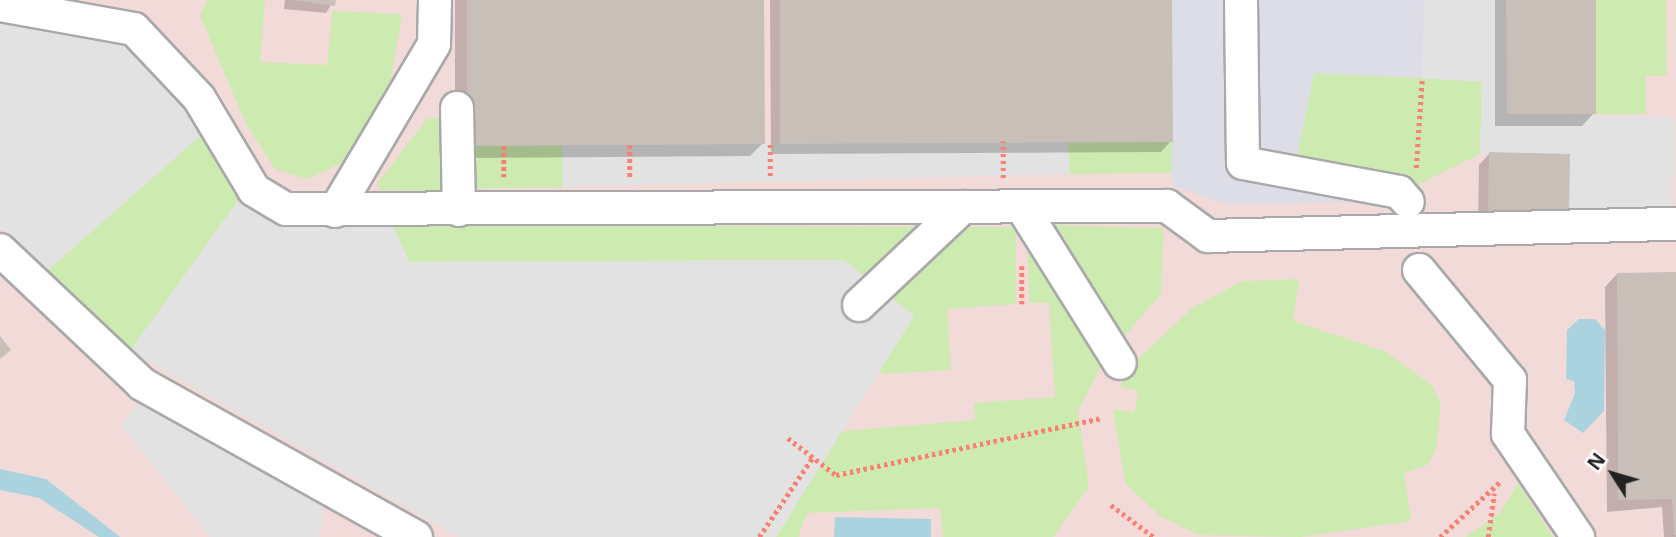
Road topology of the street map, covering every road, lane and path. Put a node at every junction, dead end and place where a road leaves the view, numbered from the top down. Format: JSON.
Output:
{"nodes":[{"id":1,"x":435,"y":0,"type":"edge"},
{"id":2,"x":1241,"y":0,"type":"edge"},
{"id":3,"x":0,"y":5,"type":"edge"},
{"id":4,"x":1422,"y":78,"type":"dead end"},
{"id":5,"x":457,"y":108,"type":"dead end"},
{"id":6,"x":1003,"y":141,"type":"dead end"},
{"id":7,"x":770,"y":142,"type":"dead end"},
{"id":8,"x":630,"y":145,"type":"dead end"},
{"id":9,"x":504,"y":146,"type":"dead end"},
{"id":10,"x":1003,"y":149,"type":"dead end"},
{"id":11,"x":630,"y":158,"type":"dead end"},
{"id":12,"x":504,"y":159,"type":"dead end"},
{"id":13,"x":770,"y":159,"type":"dead end"},
{"id":14,"x":1412,"y":187,"type":"joint"},
{"id":15,"x":963,"y":207,"type":"junction"},
{"id":16,"x":1022,"y":207,"type":"junction"},
{"id":17,"x":459,"y":210,"type":"junction"},
{"id":18,"x":335,"y":211,"type":"junction"},
{"id":19,"x":1676,"y":224,"type":"edge"},
{"id":20,"x":0,"y":250,"type":"edge"},
{"id":21,"x":1419,"y":270,"type":"dead end"},
{"id":22,"x":859,"y":305,"type":"dead end"},
{"id":23,"x":1120,"y":363,"type":"dead end"},
{"id":24,"x":1102,"y":418,"type":"dead end"},
{"id":25,"x":788,"y":438,"type":"dead end"},
{"id":26,"x":1521,"y":454,"type":"junction"},
{"id":27,"x":813,"y":457,"type":"junction"},
{"id":28,"x":1494,"y":492,"type":"junction"},
{"id":29,"x":1111,"y":506,"type":"dead end"},
{"id":30,"x":416,"y":537,"type":"edge"},
{"id":31,"x":759,"y":537,"type":"edge"},
{"id":32,"x":1154,"y":537,"type":"edge"},
{"id":33,"x":1440,"y":537,"type":"edge"},
{"id":34,"x":1488,"y":537,"type":"edge"},
{"id":35,"x":1578,"y":537,"type":"edge"}],
"edges":[{"from":1,"to":18,"type":"street"},
{"from":2,"to":14,"type":"street"},
{"from":3,"to":18,"type":"street"},
{"from":4,"to":14,"type":"path"},
{"from":5,"to":17,"type":"street"},
{"from":6,"to":10,"type":"path"},
{"from":7,"to":13,"type":"path"},
{"from":8,"to":11,"type":"path"},
{"from":9,"to":12,"type":"path"},
{"from":15,"to":16,"type":"street"},
{"from":15,"to":17,"type":"street"},
{"from":15,"to":22,"type":"street"},
{"from":16,"to":19,"type":"street"},
{"from":16,"to":23,"type":"street"},
{"from":17,"to":18,"type":"street"},
{"from":20,"to":30,"type":"street"},
{"from":21,"to":26,"type":"street"},
{"from":24,"to":27,"type":"path"},
{"from":25,"to":27,"type":"path"},
{"from":26,"to":28,"type":"path"},
{"from":26,"to":35,"type":"street"},
{"from":27,"to":31,"type":"path"},
{"from":28,"to":33,"type":"path"},
{"from":28,"to":34,"type":"path"},
{"from":29,"to":32,"type":"path"}]}
